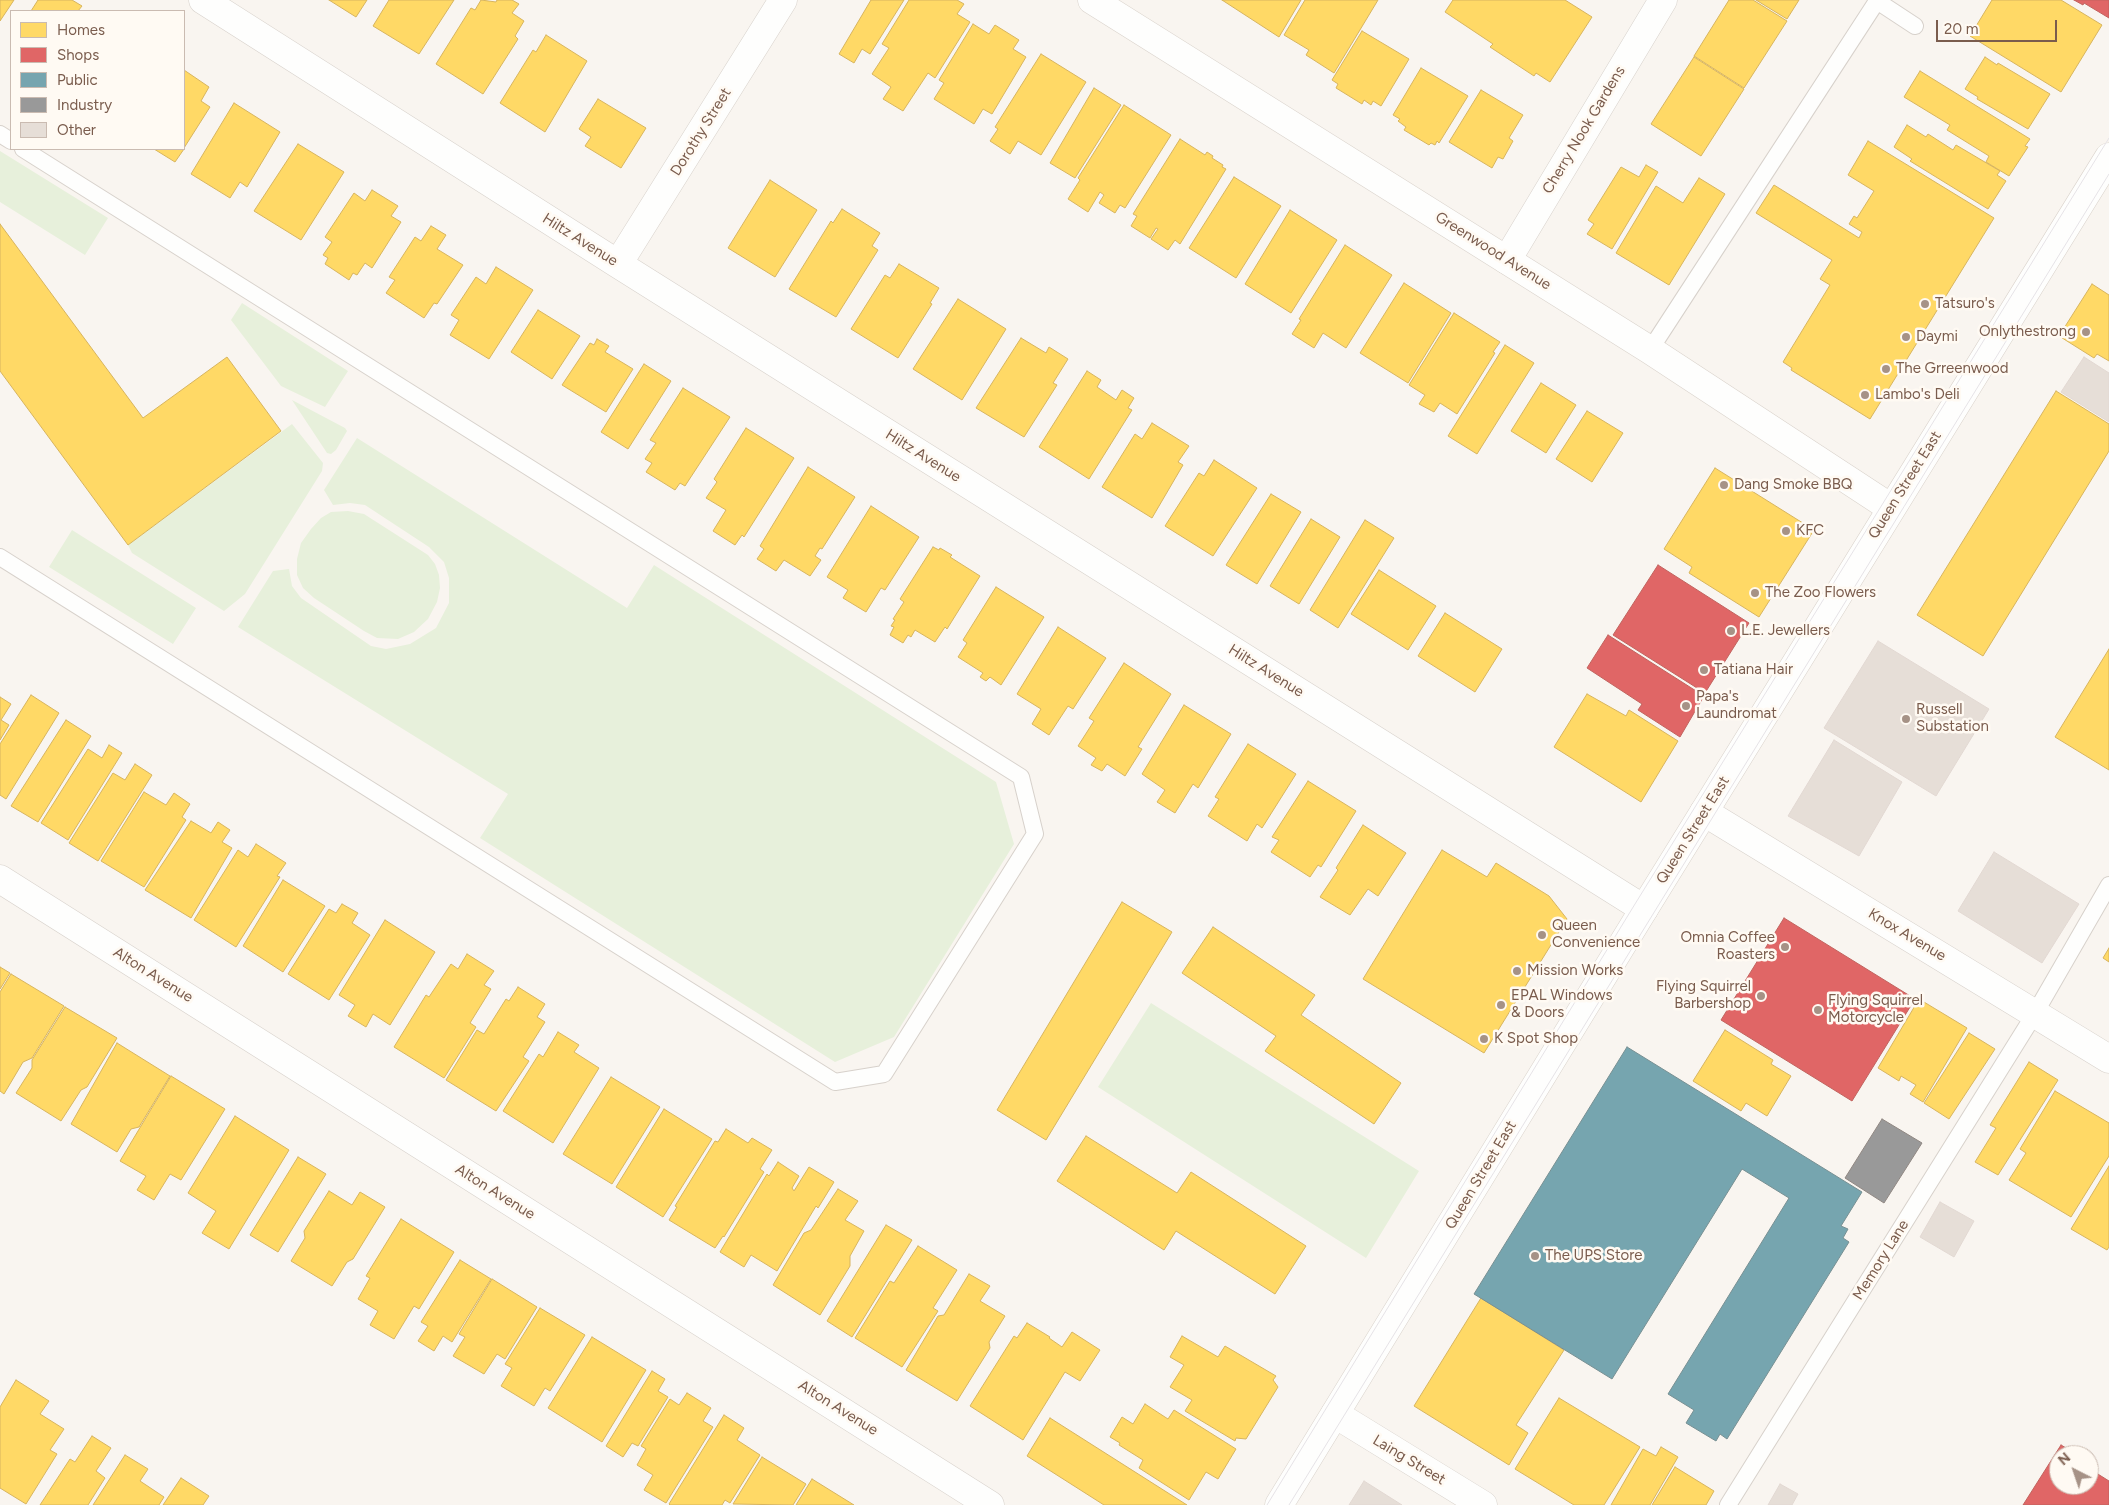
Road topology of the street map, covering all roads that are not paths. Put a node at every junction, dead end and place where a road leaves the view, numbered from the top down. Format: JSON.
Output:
{"nodes":[{"id":1,"x":203,"y":0,"type":"edge"},
{"id":2,"x":783,"y":0,"type":"edge"},
{"id":3,"x":1092,"y":0,"type":"edge"},
{"id":4,"x":1663,"y":0,"type":"edge"},
{"id":5,"x":1915,"y":26,"type":"dead end"},
{"id":6,"x":25,"y":150,"type":"edge"},
{"id":7,"x":2109,"y":157,"type":"edge"},
{"id":8,"x":1507,"y":260,"type":"junction"},
{"id":9,"x":618,"y":264,"type":"junction"},
{"id":10,"x":1650,"y":350,"type":"junction"},
{"id":11,"x":1891,"y":508,"type":"junction"},
{"id":12,"x":0,"y":557,"type":"edge"},
{"id":13,"x":1704,"y":812,"type":"junction"},
{"id":14,"x":0,"y":878,"type":"edge"},
{"id":15,"x":2109,"y":885,"type":"edge"},
{"id":16,"x":1644,"y":909,"type":"junction"},
{"id":17,"x":2034,"y":1015,"type":"junction"},
{"id":18,"x":2109,"y":1059,"type":"edge"},
{"id":19,"x":1335,"y":1414,"type":"junction"},
{"id":20,"x":979,"y":1502,"type":"edge"},
{"id":21,"x":1279,"y":1505,"type":"edge"},
{"id":22,"x":1483,"y":1505,"type":"edge"},
{"id":23,"x":1728,"y":1505,"type":"edge"}],
"edges":[{"from":1,"to":9,"type":"street","name":"Hiltz Avenue"},
{"from":2,"to":9,"type":"street","name":"Dorothy Street"},
{"from":3,"to":8,"type":"street","name":"Greenwood Avenue"},
{"from":4,"to":8,"type":"street","name":"Cherry Nook Gardens"},
{"from":5,"to":10,"type":"lane"},
{"from":6,"to":12,"type":"lane"},
{"from":7,"to":11,"type":"street","name":"Queen Street East"},
{"from":8,"to":10,"type":"street","name":"Greenwood Avenue"},
{"from":9,"to":16,"type":"street","name":"Hiltz Avenue"},
{"from":10,"to":11,"type":"street","name":"Greenwood Avenue"},
{"from":11,"to":13,"type":"street","name":"Queen Street East"},
{"from":13,"to":16,"type":"street","name":"Queen Street East"},
{"from":13,"to":17,"type":"street","name":"Knox Avenue"},
{"from":14,"to":20,"type":"street","name":"Alton Avenue"},
{"from":15,"to":17,"type":"lane","name":"Memory Lane"},
{"from":16,"to":19,"type":"street","name":"Queen Street East"},
{"from":17,"to":18,"type":"street","name":"Knox Avenue"},
{"from":17,"to":23,"type":"lane","name":"Memory Lane"},
{"from":19,"to":21,"type":"street","name":"Queen Street East"},
{"from":19,"to":22,"type":"street","name":"Laing Street"}]}
